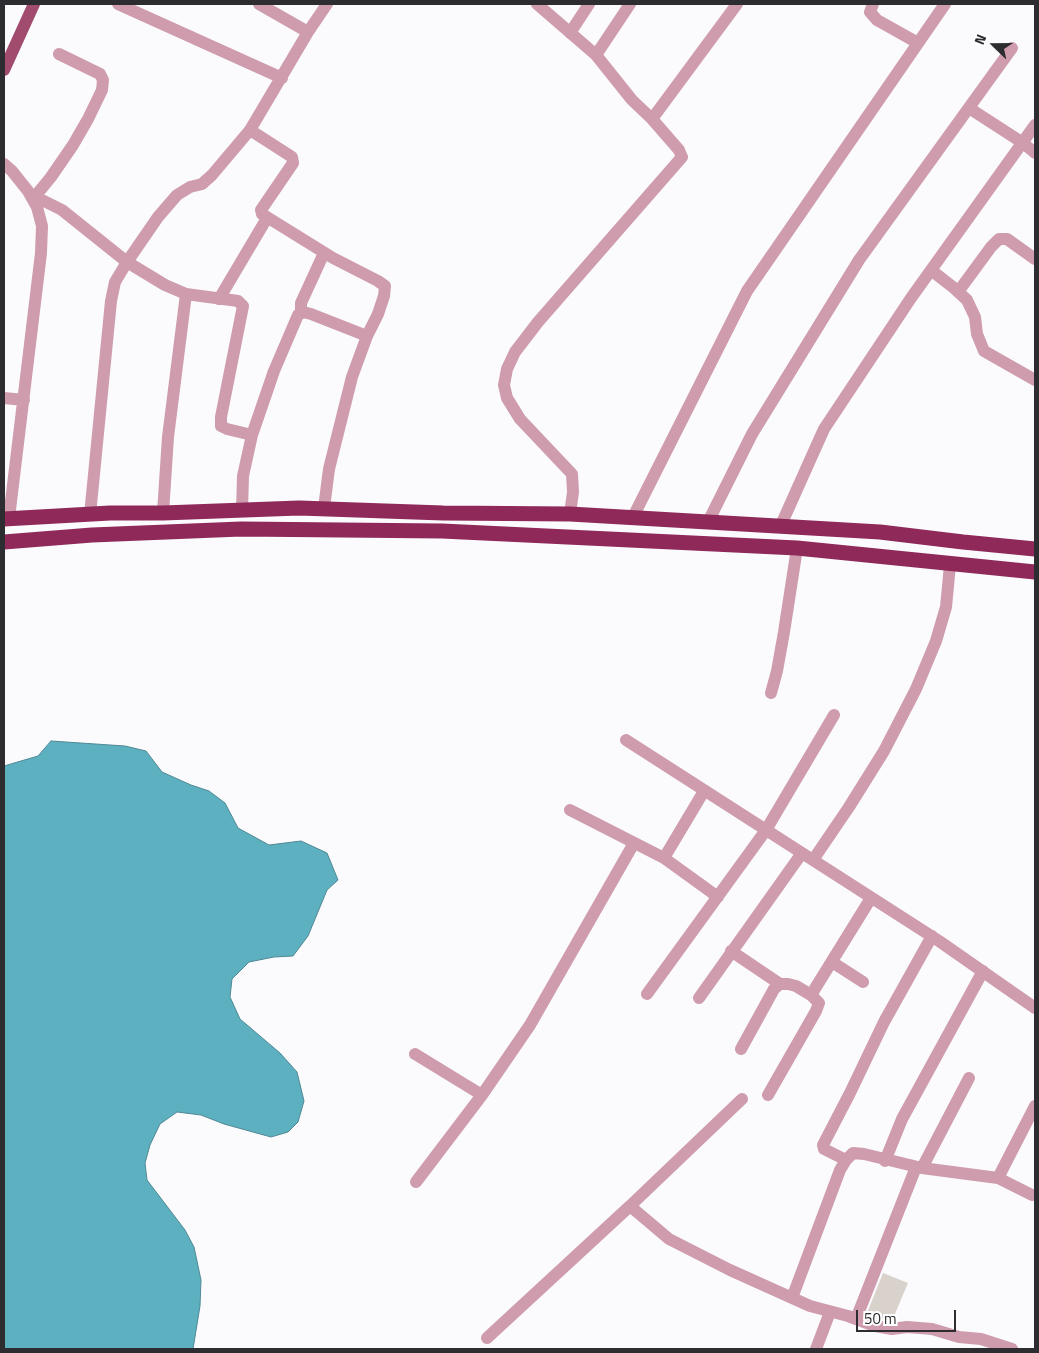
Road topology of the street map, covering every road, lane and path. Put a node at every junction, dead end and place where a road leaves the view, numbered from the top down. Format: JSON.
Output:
{"nodes":[{"id":1,"x":34,"y":4,"type":"edge"},
{"id":2,"x":118,"y":4,"type":"edge"},
{"id":3,"x":259,"y":4,"type":"edge"},
{"id":4,"x":537,"y":4,"type":"edge"},
{"id":5,"x":589,"y":4,"type":"edge"},
{"id":6,"x":630,"y":4,"type":"edge"},
{"id":7,"x":737,"y":4,"type":"edge"},
{"id":8,"x":873,"y":4,"type":"edge"},
{"id":9,"x":945,"y":4,"type":"edge"},
{"id":10,"x":324,"y":5,"type":"edge"},
{"id":11,"x":308,"y":32,"type":"junction"},
{"id":12,"x":570,"y":33,"type":"junction"},
{"id":13,"x":918,"y":43,"type":"junction"},
{"id":14,"x":1012,"y":48,"type":"dead end"},
{"id":15,"x":59,"y":54,"type":"dead end"},
{"id":16,"x":596,"y":55,"type":"junction"},
{"id":17,"x":4,"y":70,"type":"edge"},
{"id":18,"x":282,"y":78,"type":"junction"},
{"id":19,"x":969,"y":108,"type":"junction"},
{"id":20,"x":652,"y":119,"type":"junction"},
{"id":21,"x":1035,"y":125,"type":"edge"},
{"id":22,"x":250,"y":130,"type":"junction"},
{"id":23,"x":1022,"y":143,"type":"junction"},
{"id":24,"x":1035,"y":153,"type":"edge"},
{"id":25,"x":4,"y":164,"type":"edge"},
{"id":26,"x":33,"y":199,"type":"junction"},
{"id":27,"x":268,"y":218,"type":"junction"},
{"id":28,"x":324,"y":253,"type":"junction"},
{"id":29,"x":1035,"y":259,"type":"edge"},
{"id":30,"x":127,"y":262,"type":"junction"},
{"id":31,"x":931,"y":270,"type":"junction"},
{"id":32,"x":958,"y":292,"type":"junction"},
{"id":33,"x":186,"y":294,"type":"junction"},
{"id":34,"x":218,"y":299,"type":"junction"},
{"id":35,"x":301,"y":312,"type":"junction"},
{"id":36,"x":367,"y":336,"type":"junction"},
{"id":37,"x":1035,"y":380,"type":"edge"},
{"id":38,"x":4,"y":398,"type":"edge"},
{"id":39,"x":24,"y":400,"type":"junction"},
{"id":40,"x":252,"y":435,"type":"junction"},
{"id":41,"x":324,"y":508,"type":"junction"},
{"id":42,"x":242,"y":511,"type":"junction"},
{"id":43,"x":163,"y":513,"type":"junction"},
{"id":44,"x":570,"y":514,"type":"junction"},
{"id":45,"x":90,"y":515,"type":"junction"},
{"id":46,"x":633,"y":517,"type":"junction"},
{"id":47,"x":6,"y":518,"type":"edge"},
{"id":48,"x":708,"y":522,"type":"junction"},
{"id":49,"x":781,"y":525,"type":"junction"},
{"id":50,"x":4,"y":542,"type":"edge"},
{"id":51,"x":963,"y":542,"type":"junction"},
{"id":52,"x":797,"y":548,"type":"junction"},
{"id":53,"x":1035,"y":549,"type":"edge"},
{"id":54,"x":955,"y":565,"type":"junction"},
{"id":55,"x":1035,"y":572,"type":"edge"},
{"id":56,"x":771,"y":693,"type":"dead end"},
{"id":57,"x":834,"y":715,"type":"dead end"},
{"id":58,"x":626,"y":740,"type":"dead end"},
{"id":59,"x":704,"y":791,"type":"junction"},
{"id":60,"x":570,"y":810,"type":"dead end"},
{"id":61,"x":766,"y":830,"type":"junction"},
{"id":62,"x":634,"y":843,"type":"junction"},
{"id":63,"x":808,"y":857,"type":"junction"},
{"id":64,"x":664,"y":858,"type":"junction"},
{"id":65,"x":718,"y":897,"type":"junction"},
{"id":66,"x":872,"y":898,"type":"junction"},
{"id":67,"x":932,"y":936,"type":"junction"},
{"id":68,"x":731,"y":951,"type":"junction"},
{"id":69,"x":832,"y":962,"type":"junction"},
{"id":70,"x":983,"y":970,"type":"junction"},
{"id":71,"x":863,"y":982,"type":"dead end"},
{"id":72,"x":780,"y":984,"type":"junction"},
{"id":73,"x":647,"y":994,"type":"dead end"},
{"id":74,"x":811,"y":995,"type":"junction"},
{"id":75,"x":699,"y":998,"type":"dead end"},
{"id":76,"x":1035,"y":1008,"type":"edge"},
{"id":77,"x":741,"y":1049,"type":"dead end"},
{"id":78,"x":415,"y":1054,"type":"dead end"},
{"id":79,"x":969,"y":1078,"type":"dead end"},
{"id":80,"x":482,"y":1095,"type":"junction"},
{"id":81,"x":768,"y":1095,"type":"dead end"},
{"id":82,"x":742,"y":1099,"type":"dead end"},
{"id":83,"x":1035,"y":1106,"type":"edge"},
{"id":84,"x":846,"y":1160,"type":"junction"},
{"id":85,"x":885,"y":1161,"type":"junction"},
{"id":86,"x":919,"y":1168,"type":"junction"},
{"id":87,"x":998,"y":1178,"type":"junction"},
{"id":88,"x":416,"y":1182,"type":"dead end"},
{"id":89,"x":1032,"y":1194,"type":"dead end"},
{"id":90,"x":630,"y":1206,"type":"junction"},
{"id":91,"x":792,"y":1298,"type":"junction"},
{"id":92,"x":830,"y":1312,"type":"junction"},
{"id":93,"x":856,"y":1319,"type":"junction"},
{"id":94,"x":487,"y":1338,"type":"dead end"},
{"id":95,"x":816,"y":1349,"type":"edge"},
{"id":96,"x":1012,"y":1349,"type":"edge"}],
"edges":[{"from":1,"to":17,"type":"main road"},
{"from":2,"to":18,"type":"street"},
{"from":3,"to":11,"type":"street"},
{"from":4,"to":12,"type":"street"},
{"from":5,"to":12,"type":"street"},
{"from":6,"to":16,"type":"street"},
{"from":7,"to":20,"type":"street"},
{"from":8,"to":13,"type":"street"},
{"from":9,"to":13,"type":"street"},
{"from":10,"to":11,"type":"street"},
{"from":11,"to":18,"type":"street"},
{"from":12,"to":16,"type":"street"},
{"from":13,"to":46,"type":"street"},
{"from":14,"to":19,"type":"street"},
{"from":15,"to":26,"type":"street"},
{"from":16,"to":20,"type":"street"},
{"from":18,"to":22,"type":"street"},
{"from":19,"to":23,"type":"street"},
{"from":19,"to":48,"type":"street"},
{"from":20,"to":44,"type":"street"},
{"from":21,"to":23,"type":"street"},
{"from":22,"to":27,"type":"street"},
{"from":22,"to":30,"type":"street"},
{"from":23,"to":24,"type":"street"},
{"from":23,"to":31,"type":"street"},
{"from":25,"to":26,"type":"street"},
{"from":26,"to":30,"type":"street"},
{"from":26,"to":39,"type":"street"},
{"from":27,"to":28,"type":"street"},
{"from":27,"to":34,"type":"street"},
{"from":28,"to":35,"type":"street"},
{"from":28,"to":36,"type":"street"},
{"from":29,"to":32,"type":"street"},
{"from":30,"to":33,"type":"street"},
{"from":30,"to":45,"type":"street"},
{"from":31,"to":32,"type":"street"},
{"from":31,"to":49,"type":"street"},
{"from":32,"to":37,"type":"street"},
{"from":33,"to":34,"type":"street"},
{"from":33,"to":43,"type":"street"},
{"from":34,"to":40,"type":"street"},
{"from":35,"to":36,"type":"street"},
{"from":35,"to":40,"type":"street"},
{"from":36,"to":41,"type":"street"},
{"from":38,"to":39,"type":"street"},
{"from":39,"to":47,"type":"street"},
{"from":40,"to":42,"type":"street"},
{"from":41,"to":42,"type":"highway"},
{"from":41,"to":44,"type":"highway"},
{"from":42,"to":43,"type":"highway"},
{"from":43,"to":45,"type":"highway"},
{"from":44,"to":46,"type":"highway"},
{"from":45,"to":47,"type":"highway"},
{"from":46,"to":48,"type":"highway"},
{"from":48,"to":49,"type":"highway"},
{"from":49,"to":51,"type":"highway"},
{"from":50,"to":52,"type":"highway"},
{"from":51,"to":53,"type":"highway"},
{"from":51,"to":54,"type":"highway"},
{"from":52,"to":54,"type":"highway"},
{"from":52,"to":56,"type":"street"},
{"from":54,"to":55,"type":"highway"},
{"from":54,"to":63,"type":"street"},
{"from":57,"to":61,"type":"street"},
{"from":58,"to":59,"type":"street"},
{"from":59,"to":61,"type":"street"},
{"from":59,"to":64,"type":"street"},
{"from":60,"to":62,"type":"street"},
{"from":61,"to":63,"type":"street"},
{"from":61,"to":65,"type":"street"},
{"from":62,"to":64,"type":"street"},
{"from":62,"to":80,"type":"street"},
{"from":63,"to":66,"type":"street"},
{"from":63,"to":68,"type":"street"},
{"from":64,"to":65,"type":"street"},
{"from":65,"to":73,"type":"street"},
{"from":66,"to":67,"type":"street"},
{"from":66,"to":69,"type":"street"},
{"from":67,"to":70,"type":"street"},
{"from":67,"to":84,"type":"street"},
{"from":68,"to":72,"type":"street"},
{"from":68,"to":75,"type":"street"},
{"from":69,"to":71,"type":"street"},
{"from":69,"to":74,"type":"street"},
{"from":70,"to":76,"type":"street"},
{"from":70,"to":85,"type":"street"},
{"from":72,"to":74,"type":"street"},
{"from":72,"to":77,"type":"street"},
{"from":74,"to":81,"type":"street"},
{"from":78,"to":80,"type":"street"},
{"from":79,"to":86,"type":"street"},
{"from":80,"to":88,"type":"street"},
{"from":82,"to":90,"type":"street"},
{"from":83,"to":87,"type":"street"},
{"from":84,"to":85,"type":"street"},
{"from":84,"to":91,"type":"street"},
{"from":85,"to":86,"type":"street"},
{"from":86,"to":87,"type":"street"},
{"from":86,"to":93,"type":"street"},
{"from":87,"to":89,"type":"street"},
{"from":90,"to":91,"type":"street"},
{"from":90,"to":94,"type":"street"},
{"from":91,"to":92,"type":"street"},
{"from":92,"to":93,"type":"street"},
{"from":92,"to":95,"type":"street"},
{"from":93,"to":96,"type":"street"}]}
